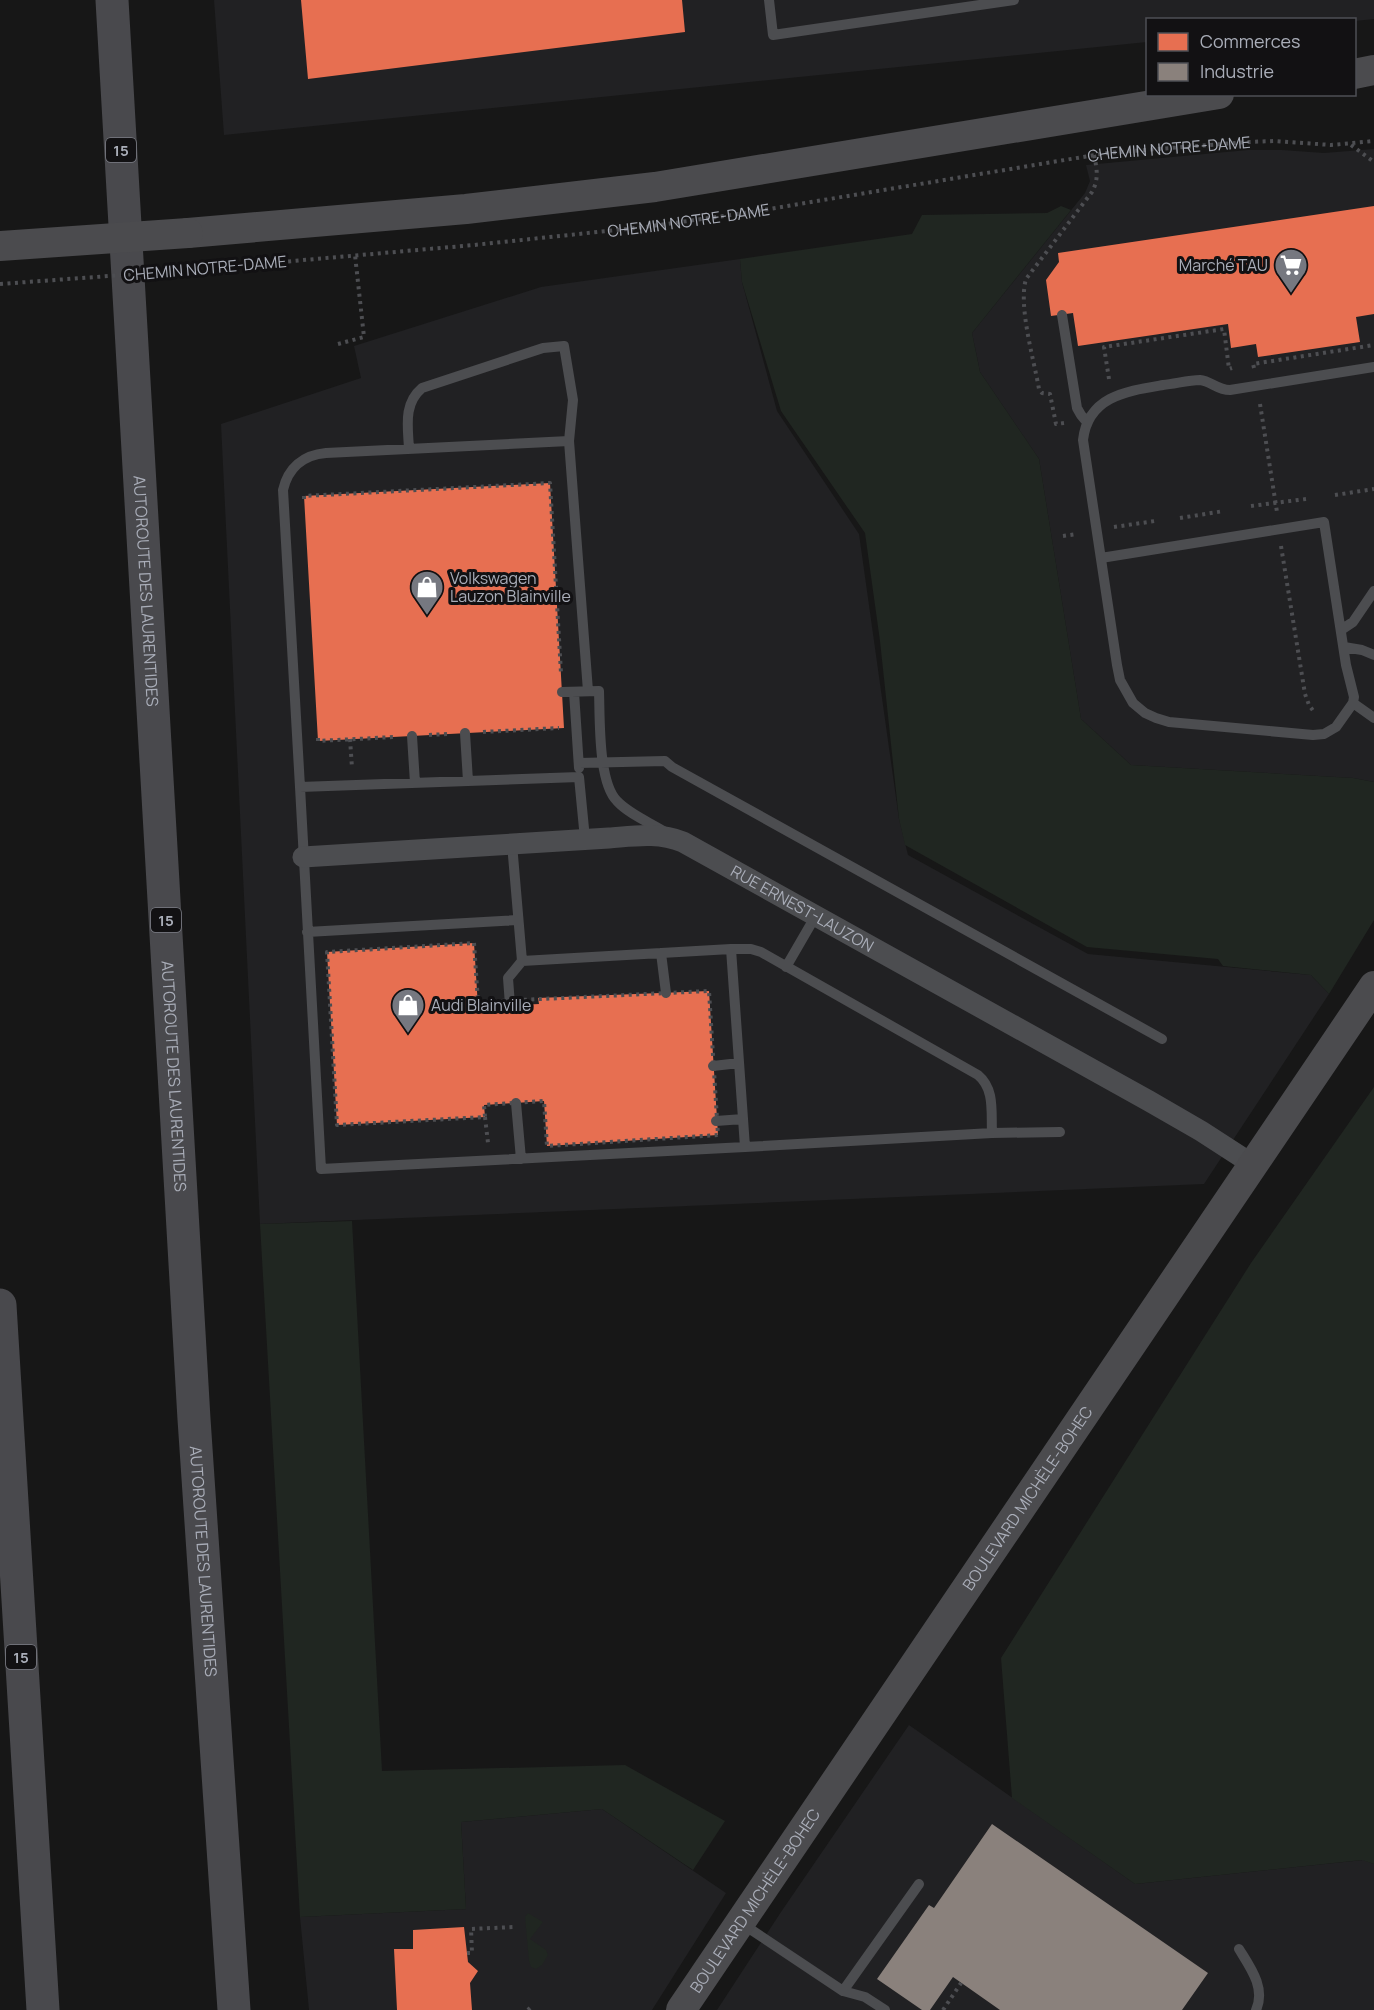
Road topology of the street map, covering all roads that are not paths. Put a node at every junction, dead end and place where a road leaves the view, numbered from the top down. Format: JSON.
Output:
{"nodes":[{"id":1,"x":112,"y":0,"type":"edge"},
{"id":2,"x":769,"y":0,"type":"edge"},
{"id":3,"x":1014,"y":0,"type":"edge"},
{"id":4,"x":1374,"y":70,"type":"edge"},
{"id":5,"x":1356,"y":74,"type":"edge"},
{"id":6,"x":1207,"y":96,"type":"edge"},
{"id":7,"x":0,"y":246,"type":"edge"},
{"id":8,"x":1062,"y":315,"type":"dead end"},
{"id":9,"x":1374,"y":367,"type":"edge"},
{"id":10,"x":1086,"y":421,"type":"junction"},
{"id":11,"x":569,"y":441,"type":"junction"},
{"id":12,"x":409,"y":449,"type":"junction"},
{"id":13,"x":1101,"y":558,"type":"junction"},
{"id":14,"x":1374,"y":591,"type":"edge"},
{"id":15,"x":1341,"y":630,"type":"junction"},
{"id":16,"x":1344,"y":647,"type":"junction"},
{"id":17,"x":1374,"y":655,"type":"edge"},
{"id":18,"x":593,"y":691,"type":"junction"},
{"id":19,"x":562,"y":692,"type":"road end"},
{"id":20,"x":574,"y":692,"type":"junction"},
{"id":21,"x":1353,"y":703,"type":"junction"},
{"id":22,"x":1374,"y":718,"type":"edge"},
{"id":23,"x":465,"y":733,"type":"road end"},
{"id":24,"x":411,"y":736,"type":"road end"},
{"id":25,"x":603,"y":762,"type":"junction"},
{"id":26,"x":579,"y":763,"type":"junction"},
{"id":27,"x":579,"y":777,"type":"junction"},
{"id":28,"x":468,"y":781,"type":"junction"},
{"id":29,"x":415,"y":783,"type":"junction"},
{"id":30,"x":300,"y":787,"type":"junction"},
{"id":31,"x":585,"y":839,"type":"junction"},
{"id":32,"x":683,"y":842,"type":"junction"},
{"id":33,"x":512,"y":844,"type":"junction"},
{"id":34,"x":303,"y":857,"type":"junction"},
{"id":35,"x":815,"y":917,"type":"junction"},
{"id":36,"x":518,"y":920,"type":"junction"},
{"id":37,"x":307,"y":932,"type":"junction"},
{"id":38,"x":730,"y":949,"type":"junction"},
{"id":39,"x":661,"y":953,"type":"junction"},
{"id":40,"x":522,"y":961,"type":"junction"},
{"id":41,"x":786,"y":967,"type":"junction"},
{"id":42,"x":1374,"y":986,"type":"edge"},
{"id":43,"x":666,"y":993,"type":"dead end"},
{"id":44,"x":510,"y":1005,"type":"dead end"},
{"id":45,"x":1162,"y":1039,"type":"dead end"},
{"id":46,"x":739,"y":1063,"type":"junction"},
{"id":47,"x":713,"y":1066,"type":"road end"},
{"id":48,"x":516,"y":1103,"type":"dead end"},
{"id":49,"x":743,"y":1119,"type":"junction"},
{"id":50,"x":716,"y":1121,"type":"road end"},
{"id":51,"x":1060,"y":1132,"type":"dead end"},
{"id":52,"x":992,"y":1133,"type":"junction"},
{"id":53,"x":745,"y":1147,"type":"junction"},
{"id":54,"x":520,"y":1159,"type":"junction"},
{"id":55,"x":1252,"y":1164,"type":"junction"},
{"id":56,"x":0,"y":1305,"type":"edge"},
{"id":57,"x":920,"y":1884,"type":"dead end"},
{"id":58,"x":740,"y":1922,"type":"junction"},
{"id":59,"x":1239,"y":1949,"type":"dead end"},
{"id":60,"x":843,"y":1991,"type":"junction"},
{"id":61,"x":43,"y":2010,"type":"edge"},
{"id":62,"x":234,"y":2010,"type":"edge"},
{"id":63,"x":681,"y":2010,"type":"edge"},
{"id":64,"x":885,"y":2010,"type":"edge"},
{"id":65,"x":1256,"y":2010,"type":"edge"}],
"edges":[{"from":1,"to":62,"type":"highway","name":"AUTOROUTE DES LAURENTIDES","number":"15"},
{"from":2,"to":3,"type":"lane"},
{"from":4,"to":5,"type":"street"},
{"from":6,"to":7,"type":"street","bridge":true},
{"from":8,"to":10,"type":"lane"},
{"from":9,"to":10,"type":"lane"},
{"from":10,"to":13,"type":"lane"},
{"from":11,"to":12,"type":"lane"},
{"from":11,"to":12,"type":"lane"},
{"from":11,"to":18,"type":"lane"},
{"from":12,"to":30,"type":"lane"},
{"from":13,"to":15,"type":"lane"},
{"from":13,"to":21,"type":"lane"},
{"from":14,"to":15,"type":"lane"},
{"from":15,"to":16,"type":"lane"},
{"from":16,"to":17,"type":"lane"},
{"from":16,"to":21,"type":"lane"},
{"from":18,"to":20,"type":"lane"},
{"from":18,"to":25,"type":"lane"},
{"from":19,"to":20,"type":"lane"},
{"from":20,"to":26,"type":"lane"},
{"from":21,"to":22,"type":"lane"},
{"from":23,"to":28,"type":"lane"},
{"from":24,"to":29,"type":"lane"},
{"from":25,"to":26,"type":"lane"},
{"from":25,"to":32,"type":"lane"},
{"from":25,"to":45,"type":"lane"},
{"from":26,"to":27,"type":"lane"},
{"from":27,"to":28,"type":"lane"},
{"from":27,"to":31,"type":"lane"},
{"from":28,"to":29,"type":"lane"},
{"from":29,"to":30,"type":"lane"},
{"from":30,"to":34,"type":"lane"},
{"from":31,"to":32,"type":"street","name":"RUE ERNEST-LAUZON"},
{"from":31,"to":33,"type":"street","name":"RUE ERNEST-LAUZON"},
{"from":32,"to":35,"type":"street","name":"RUE ERNEST-LAUZON"},
{"from":33,"to":34,"type":"street","name":"RUE ERNEST-LAUZON"},
{"from":33,"to":36,"type":"lane"},
{"from":34,"to":37,"type":"lane"},
{"from":35,"to":41,"type":"lane"},
{"from":35,"to":55,"type":"street","name":"RUE ERNEST-LAUZON"},
{"from":36,"to":37,"type":"lane"},
{"from":36,"to":40,"type":"lane"},
{"from":37,"to":54,"type":"lane"},
{"from":38,"to":39,"type":"lane"},
{"from":38,"to":41,"type":"lane"},
{"from":38,"to":46,"type":"lane"},
{"from":39,"to":40,"type":"lane"},
{"from":39,"to":43,"type":"lane"},
{"from":40,"to":44,"type":"lane"},
{"from":41,"to":52,"type":"lane"},
{"from":42,"to":55,"type":"street","name":"BOULEVARD MICHÈLE-BOHEC"},
{"from":46,"to":47,"type":"lane"},
{"from":46,"to":49,"type":"lane"},
{"from":48,"to":54,"type":"lane"},
{"from":49,"to":50,"type":"lane"},
{"from":49,"to":53,"type":"lane"},
{"from":51,"to":52,"type":"lane"},
{"from":52,"to":53,"type":"lane"},
{"from":53,"to":54,"type":"lane"},
{"from":55,"to":58,"type":"street","name":"BOULEVARD MICHÈLE-BOHEC"},
{"from":56,"to":61,"type":"highway","number":"15"},
{"from":57,"to":60,"type":"lane"},
{"from":58,"to":60,"type":"lane"},
{"from":58,"to":63,"type":"street","name":"BOULEVARD MICHÈLE-BOHEC"},
{"from":59,"to":65,"type":"lane"},
{"from":60,"to":64,"type":"lane"}]}
